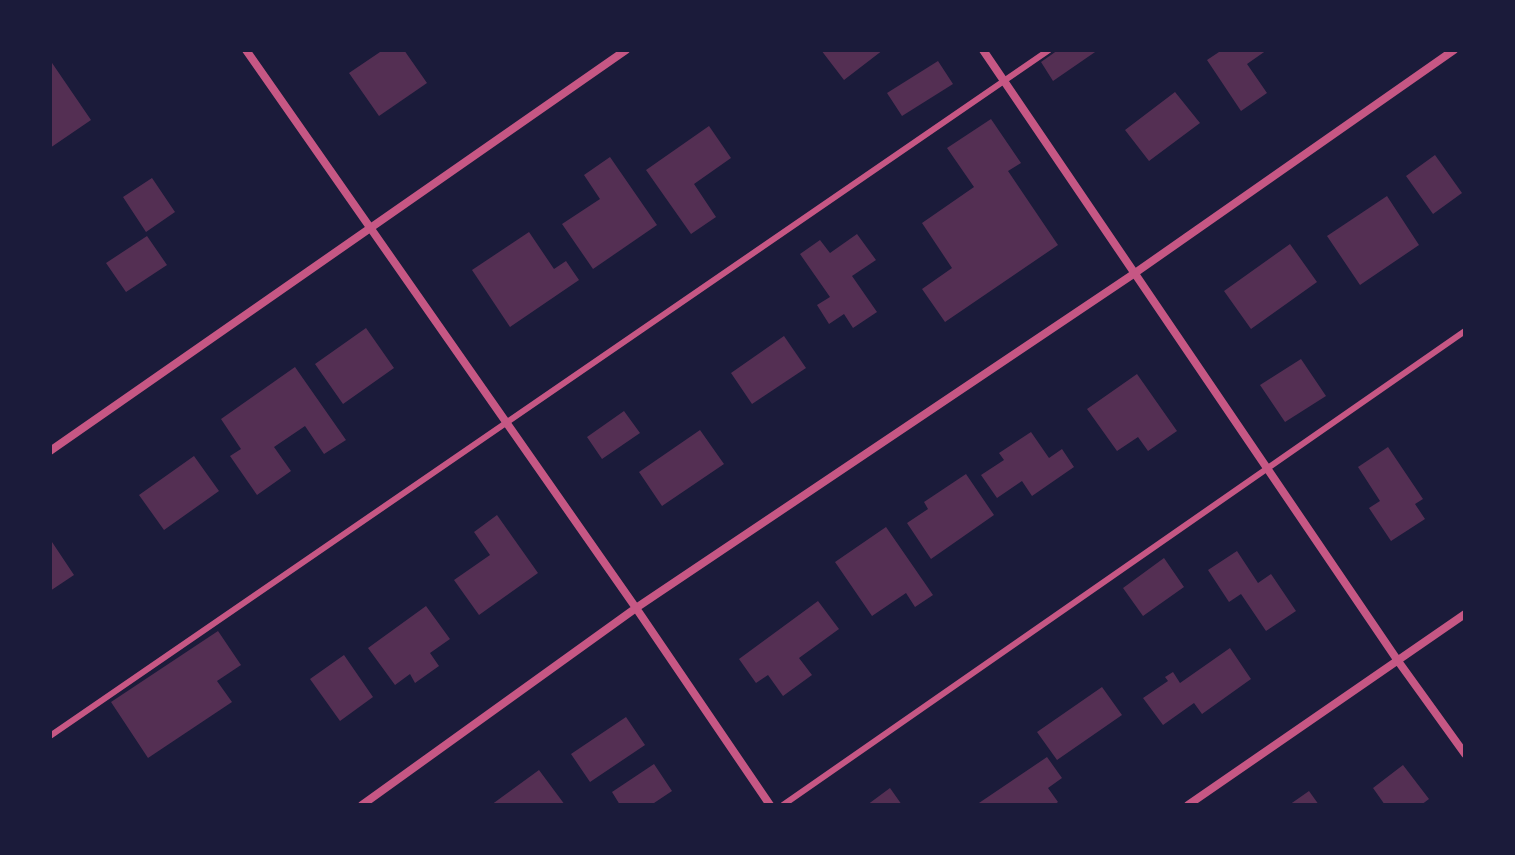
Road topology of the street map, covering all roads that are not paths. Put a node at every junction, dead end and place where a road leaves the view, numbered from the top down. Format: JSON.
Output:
{"nodes":[{"id":1,"x":246,"y":50,"type":"edge"},
{"id":2,"x":626,"y":50,"type":"edge"},
{"id":3,"x":983,"y":50,"type":"edge"},
{"id":4,"x":1049,"y":50,"type":"edge"},
{"id":5,"x":1454,"y":50,"type":"edge"},
{"id":6,"x":1004,"y":81,"type":"junction"},
{"id":7,"x":370,"y":228,"type":"junction"},
{"id":8,"x":1135,"y":273,"type":"junction"},
{"id":9,"x":1465,"y":331,"type":"edge"},
{"id":10,"x":506,"y":422,"type":"junction"},
{"id":11,"x":50,"y":451,"type":"edge"},
{"id":12,"x":1268,"y":470,"type":"junction"},
{"id":13,"x":636,"y":608,"type":"junction"},
{"id":14,"x":1465,"y":614,"type":"edge"},
{"id":15,"x":1398,"y":661,"type":"junction"},
{"id":16,"x":50,"y":736,"type":"edge"},
{"id":17,"x":1465,"y":754,"type":"edge"},
{"id":18,"x":362,"y":805,"type":"edge"},
{"id":19,"x":770,"y":805,"type":"edge"},
{"id":20,"x":783,"y":805,"type":"edge"},
{"id":21,"x":1188,"y":805,"type":"edge"}],
"edges":[{"from":1,"to":7,"type":"street"},
{"from":2,"to":7,"type":"street"},
{"from":3,"to":6,"type":"street"},
{"from":4,"to":6,"type":"lane"},
{"from":5,"to":8,"type":"street"},
{"from":6,"to":8,"type":"street"},
{"from":6,"to":10,"type":"lane"},
{"from":7,"to":10,"type":"street"},
{"from":7,"to":11,"type":"street"},
{"from":8,"to":12,"type":"street"},
{"from":8,"to":13,"type":"street"},
{"from":9,"to":12,"type":"lane"},
{"from":10,"to":13,"type":"street"},
{"from":10,"to":16,"type":"lane"},
{"from":12,"to":15,"type":"street"},
{"from":12,"to":20,"type":"lane"},
{"from":13,"to":18,"type":"street"},
{"from":13,"to":19,"type":"street"},
{"from":14,"to":15,"type":"street"},
{"from":15,"to":17,"type":"street"},
{"from":15,"to":21,"type":"street"}]}
